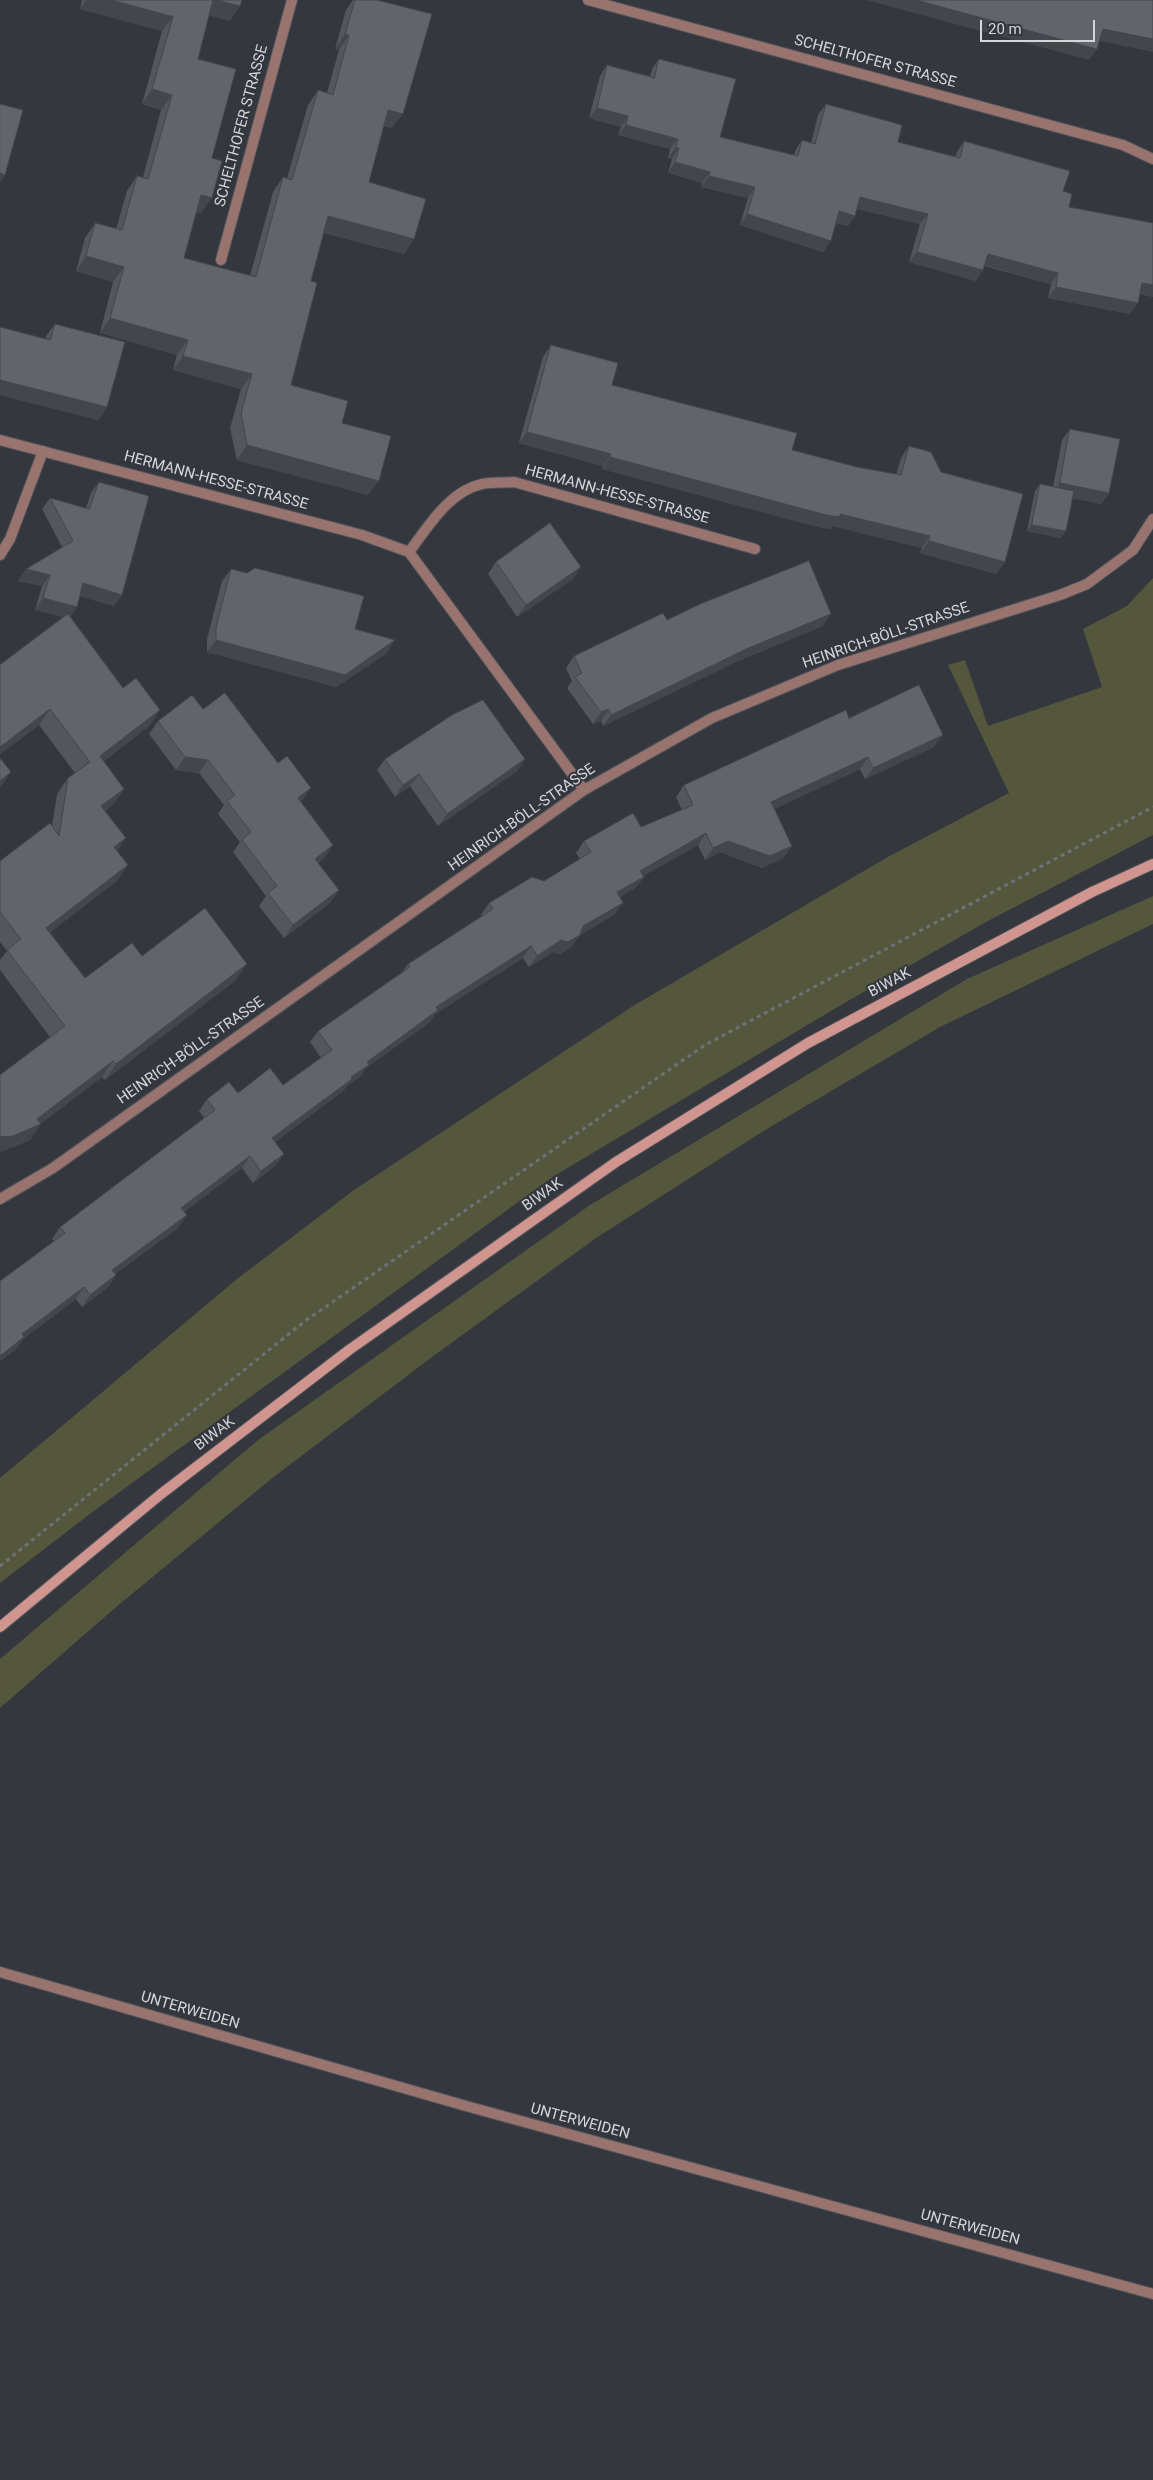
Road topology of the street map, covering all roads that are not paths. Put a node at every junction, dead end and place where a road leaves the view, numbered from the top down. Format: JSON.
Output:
{"nodes":[{"id":1,"x":292,"y":0,"type":"edge"},
{"id":2,"x":588,"y":0,"type":"edge"},
{"id":3,"x":1153,"y":159,"type":"edge"},
{"id":4,"x":221,"y":260,"type":"dead end"},
{"id":5,"x":0,"y":440,"type":"edge"},
{"id":6,"x":43,"y":451,"type":"junction"},
{"id":7,"x":1153,"y":518,"type":"edge"},
{"id":8,"x":755,"y":549,"type":"dead end"},
{"id":9,"x":408,"y":552,"type":"junction"},
{"id":10,"x":0,"y":555,"type":"edge"},
{"id":11,"x":584,"y":790,"type":"junction"},
{"id":12,"x":1153,"y":864,"type":"edge"},
{"id":13,"x":0,"y":1199,"type":"edge"},
{"id":14,"x":0,"y":1627,"type":"edge"},
{"id":15,"x":0,"y":1972,"type":"edge"},
{"id":16,"x":1153,"y":2294,"type":"edge"}],
"edges":[{"from":1,"to":4,"type":"street","name":"SCHELTHOFER STRASSE"},
{"from":2,"to":3,"type":"street","name":"SCHELTHOFER STRASSE"},
{"from":5,"to":6,"type":"street","name":"HERMANN-HESSE-STRASSE"},
{"from":6,"to":9,"type":"street","name":"HERMANN-HESSE-STRASSE"},
{"from":6,"to":10,"type":"street"},
{"from":7,"to":11,"type":"street","name":"HEINRICH-BÖLL-STRASSE"},
{"from":8,"to":9,"type":"street","name":"HERMANN-HESSE-STRASSE"},
{"from":9,"to":11,"type":"street"},
{"from":11,"to":13,"type":"street","name":"HEINRICH-BÖLL-STRASSE"},
{"from":12,"to":14,"type":"street","name":"BIWAK"},
{"from":15,"to":16,"type":"street","name":"UNTERWEIDEN"}]}
